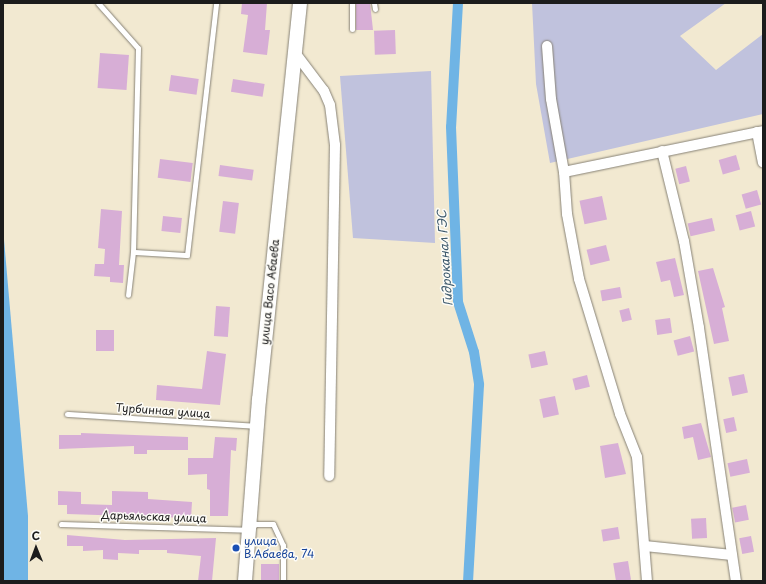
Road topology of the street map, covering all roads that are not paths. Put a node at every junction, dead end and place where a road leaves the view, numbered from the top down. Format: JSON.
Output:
{"nodes":[{"id":1,"x":98,"y":3,"type":"edge"},
{"id":2,"x":216,"y":3,"type":"edge"},
{"id":3,"x":300,"y":3,"type":"edge"},
{"id":4,"x":352,"y":3,"type":"edge"},
{"id":5,"x":352,"y":30,"type":"dead end"},
{"id":6,"x":547,"y":46,"type":"dead end"},
{"id":7,"x":296,"y":54,"type":"junction"},
{"id":8,"x":760,"y":131,"type":"edge"},
{"id":9,"x":662,"y":151,"type":"junction"},
{"id":10,"x":763,"y":162,"type":"edge"},
{"id":11,"x":564,"y":172,"type":"junction"},
{"id":12,"x":133,"y":252,"type":"junction"},
{"id":13,"x":128,"y":295,"type":"dead end"},
{"id":14,"x":67,"y":414,"type":"dead end"},
{"id":15,"x":257,"y":426,"type":"junction"},
{"id":16,"x":329,"y":476,"type":"dead end"},
{"id":17,"x":61,"y":524,"type":"dead end"},
{"id":18,"x":247,"y":530,"type":"junction"},
{"id":19,"x":645,"y":546,"type":"junction"},
{"id":20,"x":732,"y":555,"type":"junction"},
{"id":21,"x":245,"y":581,"type":"edge"},
{"id":22,"x":283,"y":581,"type":"edge"},
{"id":23,"x":647,"y":581,"type":"edge"},
{"id":24,"x":736,"y":581,"type":"edge"}],
"edges":[{"from":1,"to":12,"type":"lane"},
{"from":2,"to":12,"type":"lane"},
{"from":3,"to":7,"type":"main road","name":"улица Васо Абаева"},
{"from":4,"to":5,"type":"lane"},
{"from":6,"to":11,"type":"street"},
{"from":7,"to":15,"type":"main road","name":"улица Васо Абаева"},
{"from":7,"to":16,"type":"street"},
{"from":8,"to":9,"type":"street"},
{"from":8,"to":10,"type":"street"},
{"from":9,"to":11,"type":"street"},
{"from":9,"to":20,"type":"street"},
{"from":11,"to":19,"type":"street"},
{"from":12,"to":13,"type":"lane"},
{"from":14,"to":15,"type":"lane","name":"Турбинная улица"},
{"from":15,"to":18,"type":"main road","name":"улица Васо Абаева"},
{"from":17,"to":18,"type":"lane","name":"Дарьяльская улица"},
{"from":18,"to":21,"type":"main road","name":"улица Васо Абаева"},
{"from":18,"to":22,"type":"lane"},
{"from":19,"to":20,"type":"street"},
{"from":19,"to":23,"type":"street"},
{"from":20,"to":24,"type":"street"}]}
